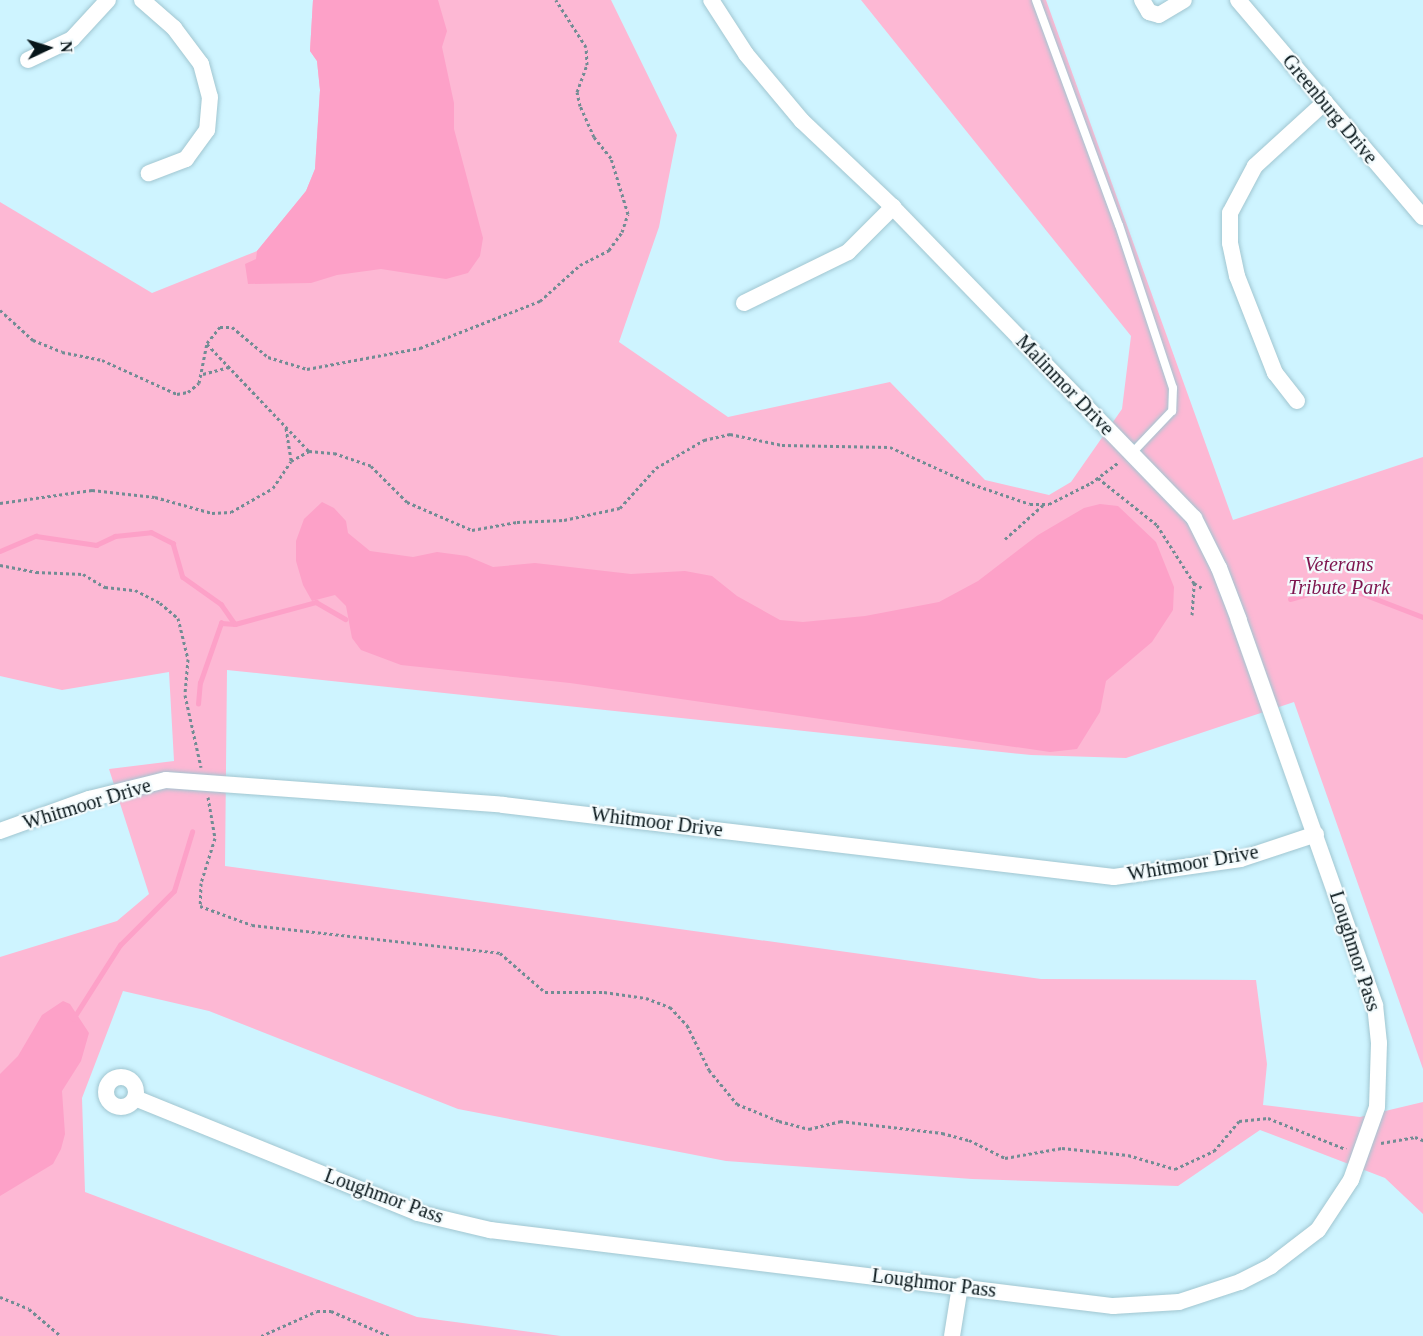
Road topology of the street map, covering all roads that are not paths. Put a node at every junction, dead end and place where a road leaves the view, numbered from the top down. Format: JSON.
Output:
{"nodes":[{"id":1,"x":108,"y":0,"type":"edge"},
{"id":2,"x":142,"y":0,"type":"edge"},
{"id":3,"x":711,"y":0,"type":"edge"},
{"id":4,"x":1036,"y":0,"type":"edge"},
{"id":5,"x":1142,"y":0,"type":"edge"},
{"id":6,"x":1184,"y":0,"type":"edge"},
{"id":7,"x":1238,"y":0,"type":"edge"},
{"id":8,"x":28,"y":60,"type":"dead end"},
{"id":9,"x":1325,"y":102,"type":"junction"},
{"id":10,"x":149,"y":173,"type":"dead end"},
{"id":11,"x":893,"y":207,"type":"junction"},
{"id":12,"x":1423,"y":218,"type":"edge"},
{"id":13,"x":744,"y":303,"type":"dead end"},
{"id":14,"x":1297,"y":401,"type":"dead end"},
{"id":15,"x":1132,"y":453,"type":"junction"},
{"id":16,"x":0,"y":831,"type":"edge"},
{"id":17,"x":1316,"y":834,"type":"junction"},
{"id":18,"x":135,"y":1098,"type":"dead end"},
{"id":19,"x":960,"y":1286,"type":"junction"},
{"id":20,"x":952,"y":1336,"type":"edge"}],
"edges":[{"from":1,"to":8,"type":"street"},
{"from":2,"to":10,"type":"street"},
{"from":3,"to":11,"type":"street","name":"Malinmor Drive"},
{"from":4,"to":15,"type":"lane"},
{"from":5,"to":6,"type":"street"},
{"from":7,"to":9,"type":"street","name":"Greenburg Drive"},
{"from":9,"to":12,"type":"street","name":"Greenburg Drive"},
{"from":9,"to":14,"type":"street"},
{"from":11,"to":13,"type":"street"},
{"from":11,"to":15,"type":"street","name":"Malinmor Drive"},
{"from":15,"to":17,"type":"street","name":"Malinmor Drive"},
{"from":16,"to":17,"type":"street","name":"Whitmoor Drive"},
{"from":17,"to":19,"type":"street","name":"Loughmor Pass"},
{"from":18,"to":19,"type":"street","name":"Loughmor Pass"},
{"from":19,"to":20,"type":"street"}]}
